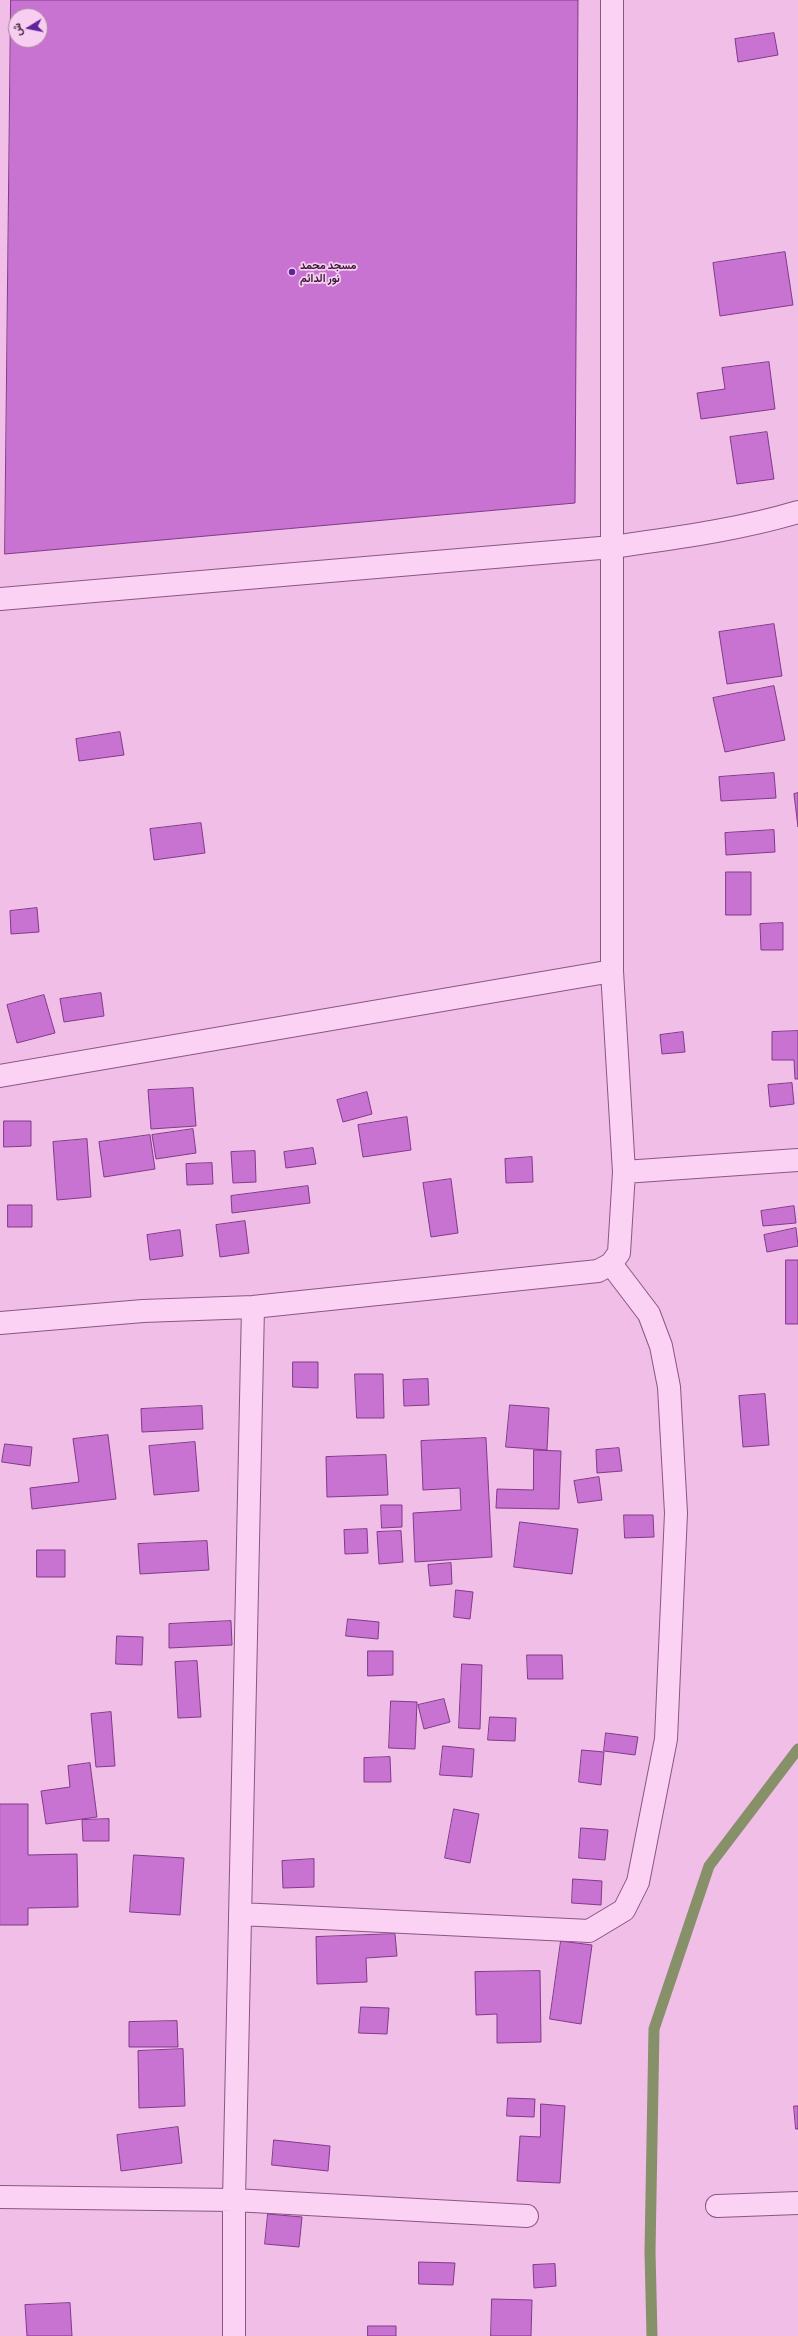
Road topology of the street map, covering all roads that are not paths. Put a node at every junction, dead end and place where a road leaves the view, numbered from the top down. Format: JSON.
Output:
{"nodes":[{"id":1,"x":612,"y":0,"type":"edge"},
{"id":2,"x":798,"y":512,"type":"edge"},
{"id":3,"x":612,"y":547,"type":"junction"},
{"id":4,"x":0,"y":599,"type":"edge"},
{"id":5,"x":612,"y":971,"type":"junction"},
{"id":6,"x":0,"y":1076,"type":"edge"},
{"id":7,"x":798,"y":1160,"type":"edge"},
{"id":8,"x":624,"y":1172,"type":"junction"},
{"id":9,"x":611,"y":1264,"type":"junction"},
{"id":10,"x":253,"y":1307,"type":"junction"},
{"id":11,"x":0,"y":1323,"type":"edge"},
{"id":12,"x":240,"y":1914,"type":"junction"},
{"id":13,"x":0,"y":2197,"type":"edge"},
{"id":14,"x":234,"y":2200,"type":"junction"},
{"id":15,"x":798,"y":2204,"type":"edge"},
{"id":16,"x":717,"y":2206,"type":"dead end"},
{"id":17,"x":527,"y":2216,"type":"dead end"},
{"id":18,"x":234,"y":2336,"type":"edge"}],
"edges":[{"from":1,"to":3,"type":"street"},
{"from":2,"to":3,"type":"street"},
{"from":3,"to":4,"type":"street"},
{"from":3,"to":5,"type":"street"},
{"from":5,"to":6,"type":"street"},
{"from":5,"to":8,"type":"street"},
{"from":7,"to":8,"type":"street"},
{"from":8,"to":9,"type":"street"},
{"from":9,"to":10,"type":"street"},
{"from":9,"to":12,"type":"street"},
{"from":10,"to":11,"type":"street"},
{"from":10,"to":12,"type":"street"},
{"from":12,"to":14,"type":"street"},
{"from":13,"to":14,"type":"street"},
{"from":14,"to":17,"type":"street"},
{"from":14,"to":18,"type":"street"},
{"from":15,"to":16,"type":"street"}]}
